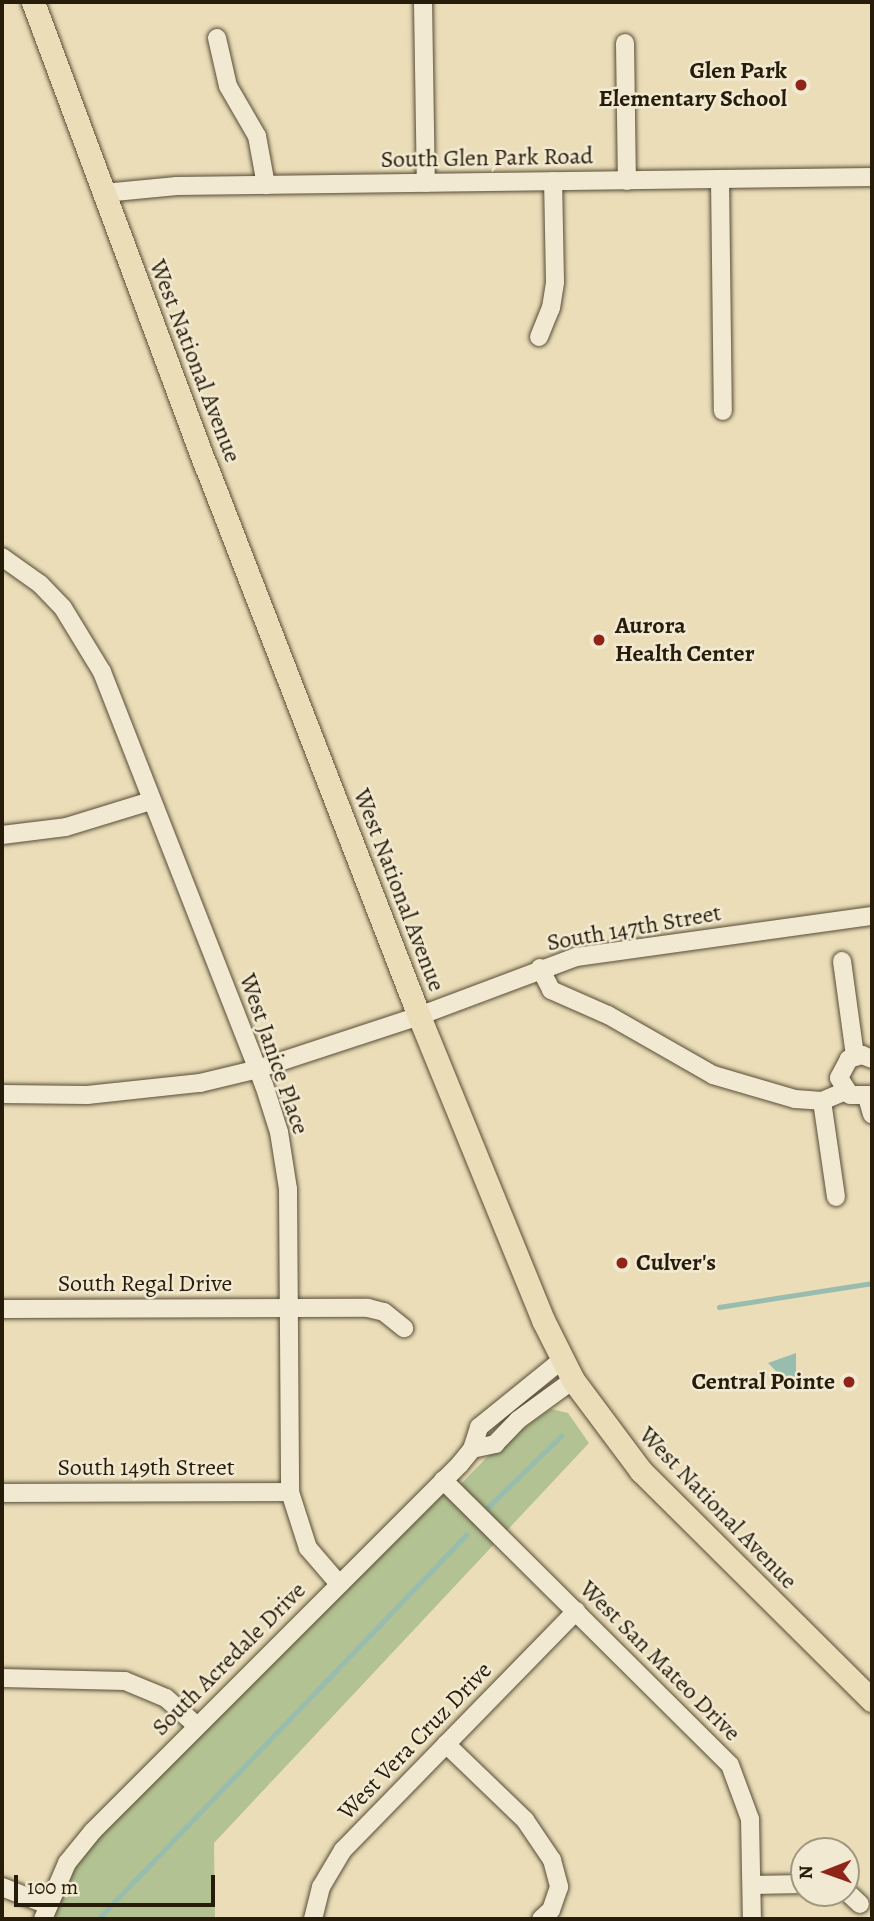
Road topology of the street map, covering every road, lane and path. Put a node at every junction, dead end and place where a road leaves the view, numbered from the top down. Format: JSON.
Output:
{"nodes":[{"id":1,"x":33,"y":2,"type":"edge"},
{"id":2,"x":423,"y":2,"type":"edge"},
{"id":3,"x":217,"y":38,"type":"dead end"},
{"id":4,"x":625,"y":43,"type":"dead end"},
{"id":5,"x":872,"y":177,"type":"edge"},
{"id":6,"x":720,"y":179,"type":"junction"},
{"id":7,"x":553,"y":181,"type":"junction"},
{"id":8,"x":627,"y":181,"type":"junction"},
{"id":9,"x":426,"y":183,"type":"junction"},
{"id":10,"x":266,"y":185,"type":"junction"},
{"id":11,"x":104,"y":193,"type":"junction"},
{"id":12,"x":539,"y":337,"type":"dead end"},
{"id":13,"x":723,"y":411,"type":"dead end"},
{"id":14,"x":2,"y":557,"type":"edge"},
{"id":15,"x":151,"y":802,"type":"junction"},
{"id":16,"x":2,"y":835,"type":"edge"},
{"id":17,"x":872,"y":916,"type":"edge"},
{"id":18,"x":842,"y":961,"type":"dead end"},
{"id":19,"x":540,"y":968,"type":"junction"},
{"id":20,"x":419,"y":1016,"type":"junction"},
{"id":21,"x":864,"y":1058,"type":"edge"},
{"id":22,"x":258,"y":1069,"type":"junction"},
{"id":23,"x":845,"y":1091,"type":"junction"},
{"id":24,"x":2,"y":1094,"type":"edge"},
{"id":25,"x":822,"y":1101,"type":"junction"},
{"id":26,"x":870,"y":1102,"type":"edge"},
{"id":27,"x":836,"y":1197,"type":"dead end"},
{"id":28,"x":2,"y":1308,"type":"edge"},
{"id":29,"x":289,"y":1308,"type":"junction"},
{"id":30,"x":404,"y":1328,"type":"dead end"},
{"id":31,"x":563,"y":1359,"type":"junction"},
{"id":32,"x":573,"y":1380,"type":"junction"},
{"id":33,"x":472,"y":1449,"type":"junction"},
{"id":34,"x":443,"y":1480,"type":"junction"},
{"id":35,"x":289,"y":1492,"type":"junction"},
{"id":36,"x":2,"y":1493,"type":"edge"},
{"id":37,"x":339,"y":1584,"type":"junction"},
{"id":38,"x":576,"y":1611,"type":"junction"},
{"id":39,"x":2,"y":1678,"type":"edge"},
{"id":40,"x":872,"y":1700,"type":"edge"},
{"id":41,"x":197,"y":1726,"type":"junction"},
{"id":42,"x":446,"y":1744,"type":"junction"},
{"id":43,"x":790,"y":1884,"type":"edge"},
{"id":44,"x":752,"y":1885,"type":"junction"},
{"id":45,"x":2,"y":1887,"type":"edge"},
{"id":46,"x":45,"y":1912,"type":"edge"},
{"id":47,"x":313,"y":1919,"type":"edge"},
{"id":48,"x":541,"y":1919,"type":"edge"},
{"id":49,"x":752,"y":1919,"type":"edge"}],
"edges":[{"from":1,"to":11,"type":"main road","name":"West National Avenue"},
{"from":2,"to":9,"type":"street"},
{"from":3,"to":10,"type":"street"},
{"from":4,"to":8,"type":"street"},
{"from":5,"to":6,"type":"street","name":"South Glen Park Road"},
{"from":6,"to":8,"type":"street","name":"South Glen Park Road"},
{"from":6,"to":13,"type":"street"},
{"from":7,"to":8,"type":"street","name":"South Glen Park Road"},
{"from":7,"to":9,"type":"street","name":"South Glen Park Road"},
{"from":7,"to":12,"type":"street"},
{"from":9,"to":10,"type":"street","name":"South Glen Park Road"},
{"from":10,"to":11,"type":"street","name":"South Glen Park Road"},
{"from":11,"to":20,"type":"main road","name":"West National Avenue"},
{"from":14,"to":15,"type":"street","name":"West Janice Place"},
{"from":15,"to":16,"type":"street"},
{"from":15,"to":22,"type":"street","name":"West Janice Place"},
{"from":17,"to":19,"type":"street","name":"South 147th Street"},
{"from":18,"to":21,"type":"street"},
{"from":19,"to":20,"type":"street","name":"South 147th Street"},
{"from":19,"to":25,"type":"street"},
{"from":20,"to":22,"type":"street","name":"South 147th Street"},
{"from":20,"to":31,"type":"main road","name":"West National Avenue"},
{"from":21,"to":23,"type":"street"},
{"from":22,"to":24,"type":"street","name":"South 147th Street"},
{"from":22,"to":29,"type":"street","name":"West Janice Place"},
{"from":23,"to":25,"type":"street"},
{"from":23,"to":26,"type":"street"},
{"from":25,"to":27,"type":"street"},
{"from":28,"to":29,"type":"street","name":"South Regal Drive"},
{"from":29,"to":30,"type":"street","name":"South Regal Drive"},
{"from":29,"to":35,"type":"street","name":"West Janice Place"},
{"from":31,"to":32,"type":"main road","name":"West National Avenue"},
{"from":31,"to":33,"type":"street","name":"South Acredale Drive"},
{"from":32,"to":33,"type":"street","name":"South Acredale Drive"},
{"from":32,"to":40,"type":"main road","name":"West National Avenue"},
{"from":33,"to":34,"type":"street","name":"South Acredale Drive"},
{"from":34,"to":37,"type":"street","name":"South Acredale Drive"},
{"from":34,"to":38,"type":"street","name":"West San Mateo Drive"},
{"from":35,"to":36,"type":"street","name":"South 149th Street"},
{"from":35,"to":37,"type":"street","name":"West Janice Place"},
{"from":37,"to":41,"type":"street","name":"South Acredale Drive"},
{"from":38,"to":42,"type":"street","name":"West Vera Cruz Drive"},
{"from":38,"to":44,"type":"street","name":"West San Mateo Drive"},
{"from":39,"to":41,"type":"street"},
{"from":41,"to":46,"type":"street","name":"South Acredale Drive"},
{"from":42,"to":47,"type":"street","name":"West Vera Cruz Drive"},
{"from":42,"to":48,"type":"street"},
{"from":43,"to":44,"type":"street"},
{"from":44,"to":49,"type":"street","name":"West San Mateo Drive"},
{"from":45,"to":46,"type":"street"}]}
